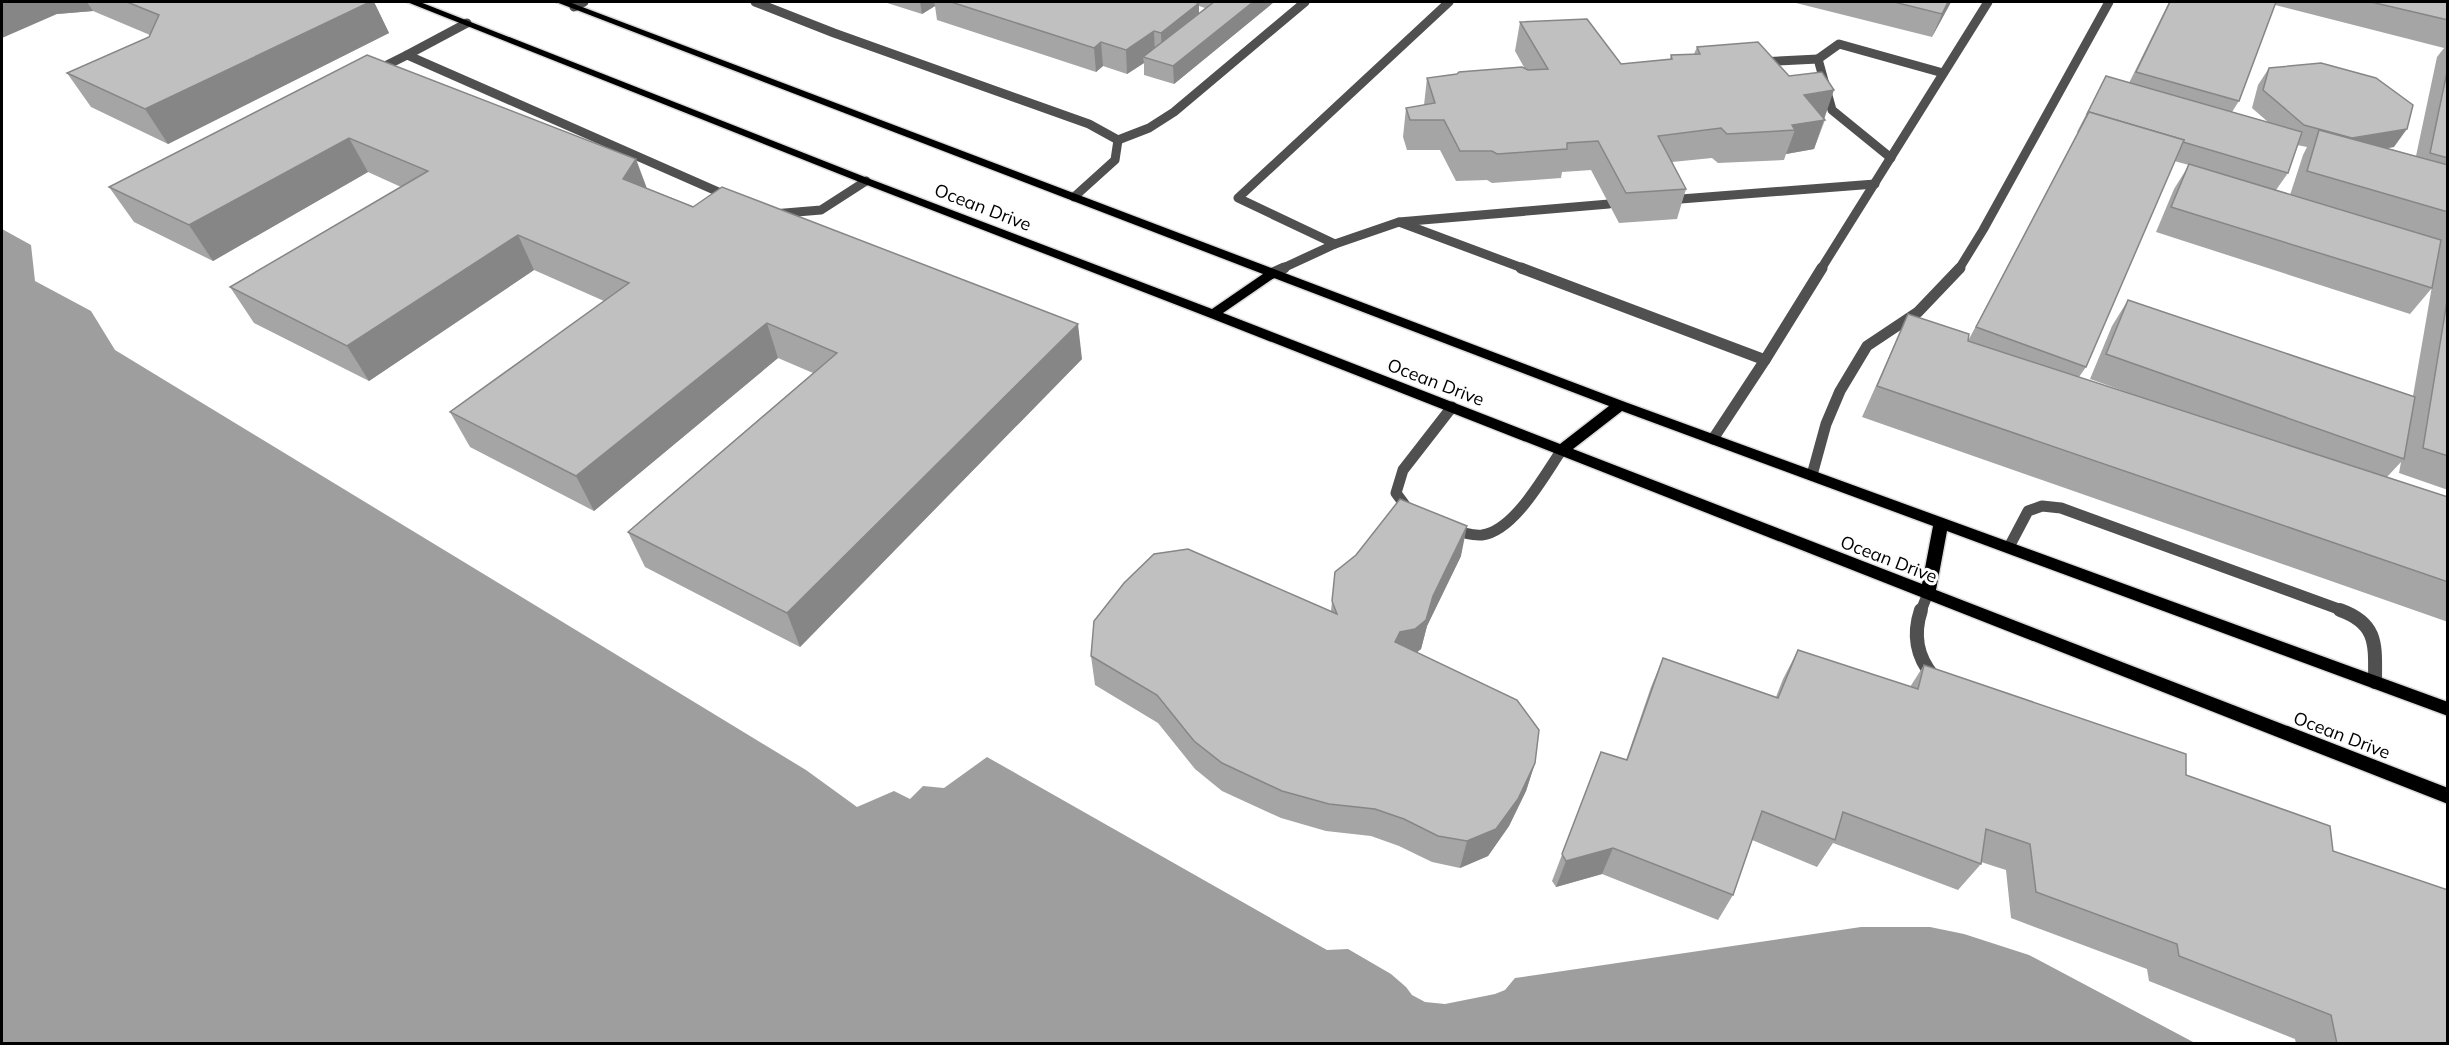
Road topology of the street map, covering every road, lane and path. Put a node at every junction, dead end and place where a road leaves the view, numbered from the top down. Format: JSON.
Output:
{"nodes":[{"id":1,"x":418,"y":2,"type":"edge"},
{"id":2,"x":755,"y":2,"type":"edge"},
{"id":3,"x":1305,"y":2,"type":"edge"},
{"id":4,"x":1449,"y":2,"type":"edge"},
{"id":5,"x":1988,"y":2,"type":"edge"},
{"id":6,"x":2109,"y":2,"type":"edge"},
{"id":7,"x":573,"y":3,"type":"edge"},
{"id":8,"x":467,"y":23,"type":"junction"},
{"id":9,"x":406,"y":56,"type":"junction"},
{"id":10,"x":1818,"y":59,"type":"junction"},
{"id":11,"x":1749,"y":63,"type":"edge"},
{"id":12,"x":1943,"y":73,"type":"junction"},
{"id":13,"x":364,"y":76,"type":"edge"},
{"id":14,"x":1118,"y":140,"type":"junction"},
{"id":15,"x":1891,"y":158,"type":"junction"},
{"id":16,"x":866,"y":181,"type":"junction"},
{"id":17,"x":1875,"y":184,"type":"junction"},
{"id":18,"x":1074,"y":197,"type":"junction"},
{"id":19,"x":1668,"y":200,"type":"edge"},
{"id":20,"x":738,"y":201,"type":"edge"},
{"id":21,"x":1609,"y":204,"type":"edge"},
{"id":22,"x":759,"y":210,"type":"edge"},
{"id":23,"x":1399,"y":222,"type":"junction"},
{"id":24,"x":1335,"y":244,"type":"junction"},
{"id":25,"x":1273,"y":273,"type":"junction"},
{"id":26,"x":1214,"y":314,"type":"junction"},
{"id":27,"x":1765,"y":360,"type":"junction"},
{"id":28,"x":1620,"y":405,"type":"junction"},
{"id":29,"x":1452,"y":407,"type":"junction"},
{"id":30,"x":1713,"y":439,"type":"junction"},
{"id":31,"x":1561,"y":451,"type":"junction"},
{"id":32,"x":1812,"y":475,"type":"junction"},
{"id":33,"x":1418,"y":518,"type":"edge"},
{"id":34,"x":1941,"y":523,"type":"junction"},
{"id":35,"x":1438,"y":524,"type":"edge"},
{"id":36,"x":2009,"y":547,"type":"junction"},
{"id":37,"x":1928,"y":593,"type":"junction"},
{"id":38,"x":2375,"y":682,"type":"junction"},
{"id":39,"x":1942,"y":683,"type":"edge"},
{"id":40,"x":2448,"y":709,"type":"edge"},
{"id":41,"x":2448,"y":796,"type":"edge"}],
"edges":[{"from":1,"to":8,"type":"main road","name":"Ocean Drive"},
{"from":2,"to":14,"type":"lane"},
{"from":3,"to":14,"type":"lane"},
{"from":4,"to":24,"type":"lane"},
{"from":5,"to":12,"type":"lane"},
{"from":6,"to":32,"type":"lane"},
{"from":7,"to":18,"type":"main road"},
{"from":8,"to":9,"type":"lane"},
{"from":8,"to":16,"type":"main road","name":"Ocean Drive"},
{"from":9,"to":13,"type":"lane"},
{"from":9,"to":20,"type":"lane"},
{"from":10,"to":11,"type":"lane"},
{"from":10,"to":12,"type":"lane"},
{"from":10,"to":15,"type":"lane"},
{"from":12,"to":15,"type":"lane"},
{"from":14,"to":18,"type":"lane"},
{"from":15,"to":17,"type":"lane"},
{"from":16,"to":22,"type":"lane"},
{"from":16,"to":26,"type":"main road","name":"Ocean Drive"},
{"from":17,"to":19,"type":"lane"},
{"from":17,"to":27,"type":"lane"},
{"from":18,"to":25,"type":"main road"},
{"from":21,"to":23,"type":"lane"},
{"from":23,"to":24,"type":"lane"},
{"from":23,"to":27,"type":"lane"},
{"from":24,"to":25,"type":"lane"},
{"from":25,"to":26,"type":"main road"},
{"from":25,"to":28,"type":"main road"},
{"from":26,"to":29,"type":"main road","name":"Ocean Drive"},
{"from":27,"to":30,"type":"lane"},
{"from":28,"to":30,"type":"main road"},
{"from":28,"to":31,"type":"main road"},
{"from":29,"to":31,"type":"main road","name":"Ocean Drive"},
{"from":29,"to":33,"type":"lane"},
{"from":30,"to":32,"type":"main road"},
{"from":31,"to":35,"type":"lane"},
{"from":31,"to":37,"type":"main road","name":"Ocean Drive"},
{"from":32,"to":34,"type":"main road"},
{"from":34,"to":36,"type":"main road"},
{"from":34,"to":37,"type":"main road"},
{"from":36,"to":38,"type":"main road"},
{"from":36,"to":38,"type":"lane"},
{"from":37,"to":39,"type":"lane"},
{"from":37,"to":41,"type":"main road","name":"Ocean Drive"},
{"from":38,"to":40,"type":"main road"}]}
